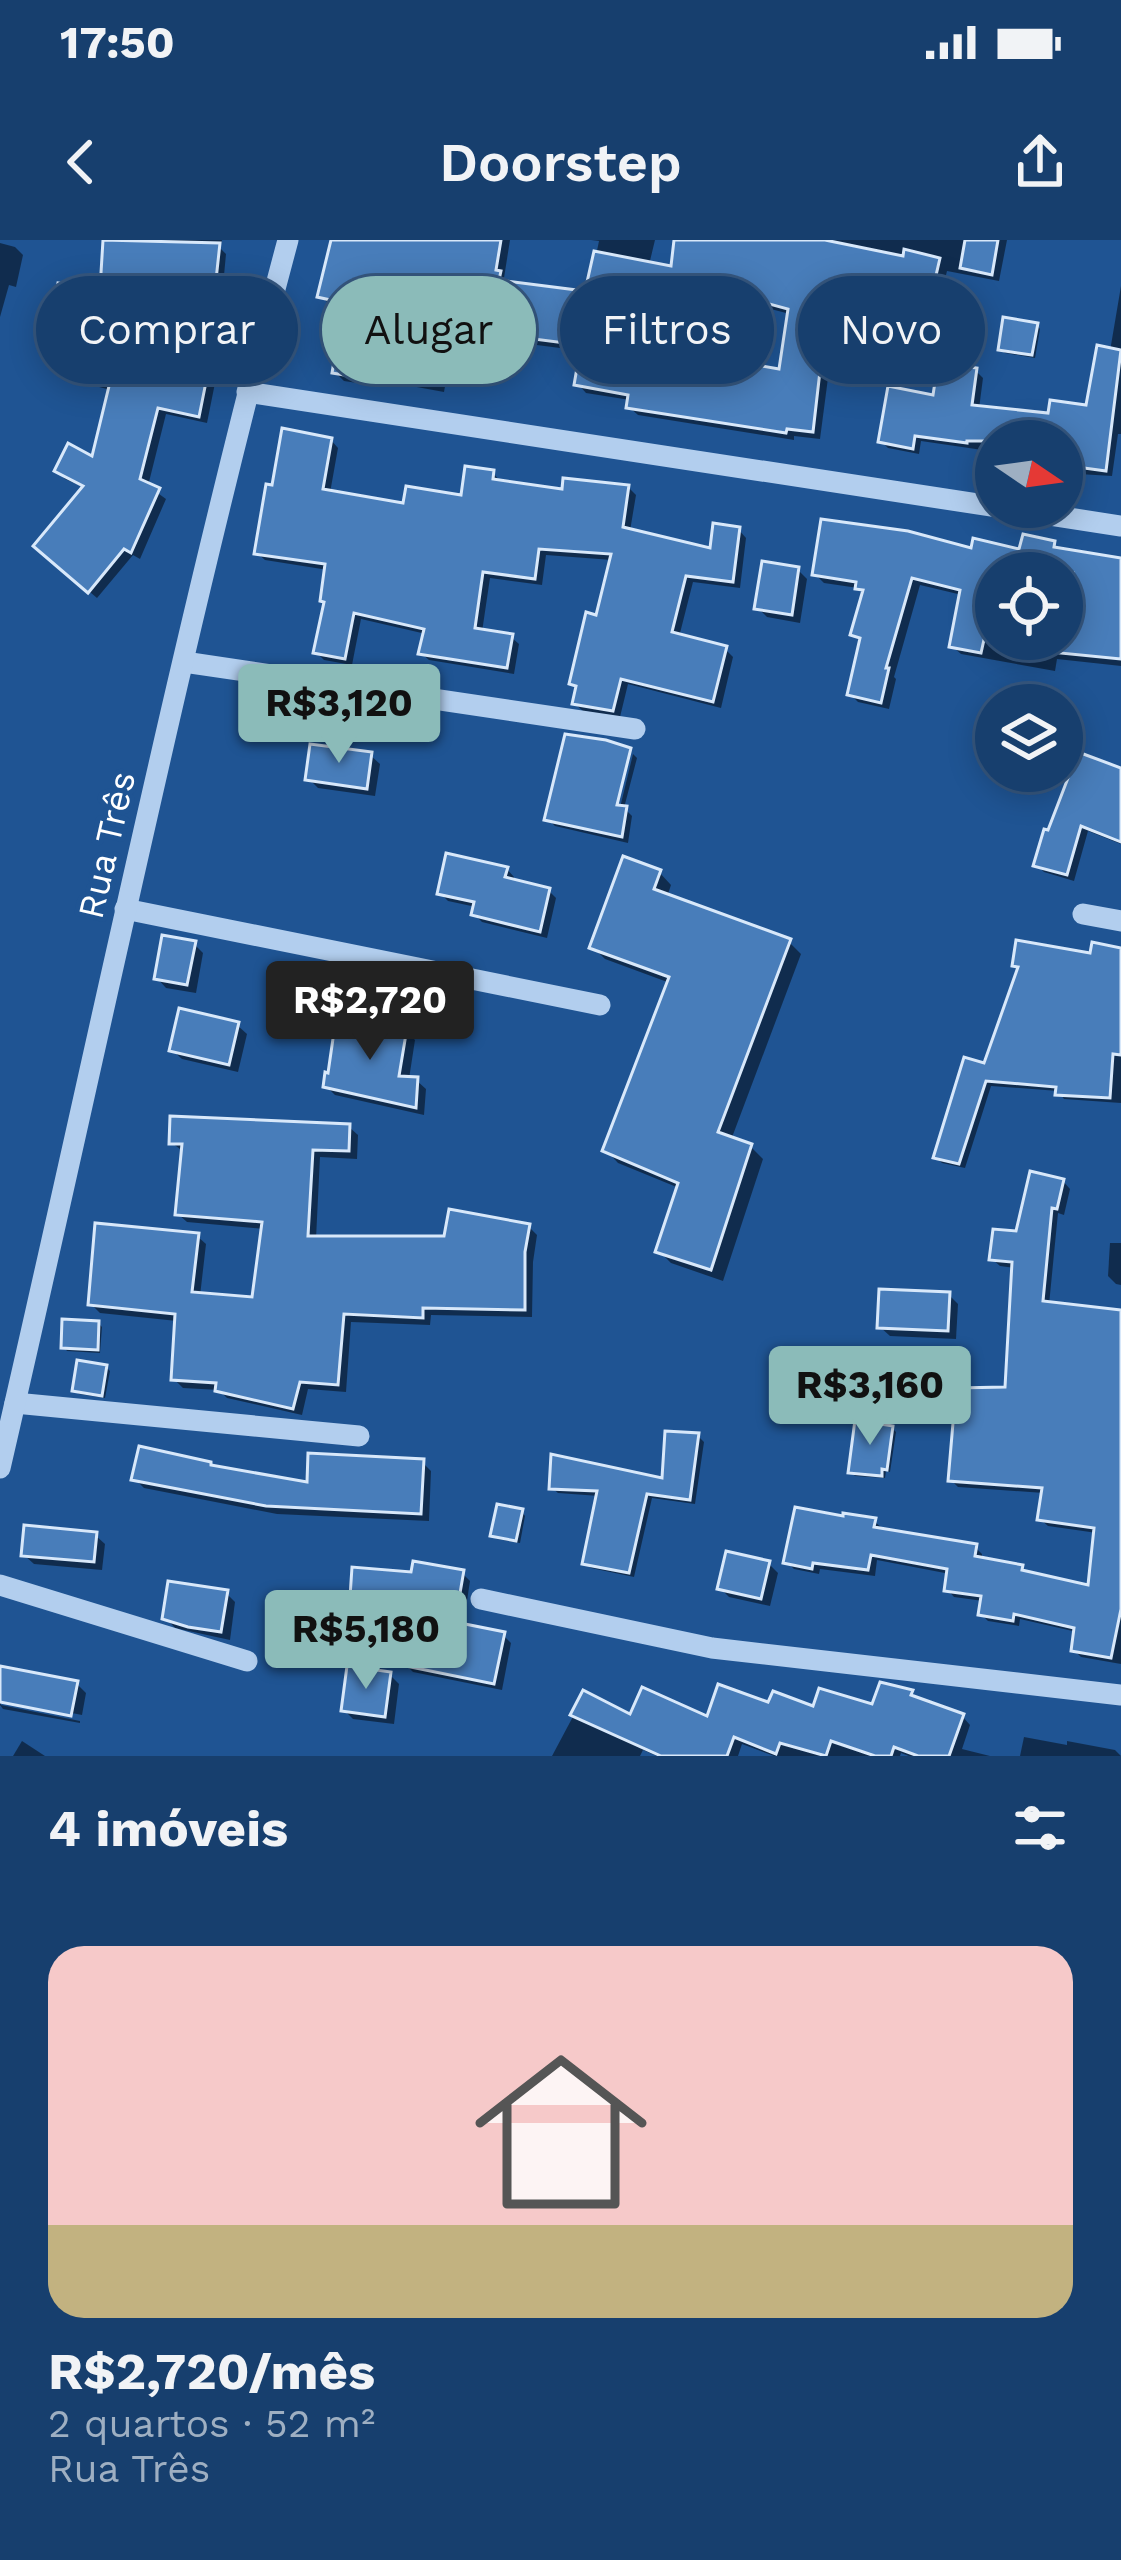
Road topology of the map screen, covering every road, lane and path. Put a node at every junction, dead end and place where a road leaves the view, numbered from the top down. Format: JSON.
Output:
{"nodes":[{"id":1,"x":288,"y":240,"type":"edge"},
{"id":2,"x":247,"y":392,"type":"junction"},
{"id":3,"x":1121,"y":526,"type":"edge"},
{"id":4,"x":184,"y":662,"type":"junction"},
{"id":5,"x":635,"y":729,"type":"dead end"},
{"id":6,"x":125,"y":910,"type":"junction"},
{"id":7,"x":1083,"y":914,"type":"dead end"},
{"id":8,"x":1121,"y":921,"type":"edge"},
{"id":9,"x":600,"y":1005,"type":"dead end"},
{"id":10,"x":15,"y":1402,"type":"junction"},
{"id":11,"x":359,"y":1436,"type":"dead end"},
{"id":12,"x":0,"y":1468,"type":"edge"},
{"id":13,"x":0,"y":1585,"type":"edge"},
{"id":14,"x":481,"y":1599,"type":"dead end"},
{"id":15,"x":247,"y":1660,"type":"dead end"},
{"id":16,"x":1121,"y":1695,"type":"edge"}],
"edges":[{"from":1,"to":2,"type":"street","name":"Rua Três"},
{"from":2,"to":3,"type":"street"},
{"from":2,"to":4,"type":"street","name":"Rua Três"},
{"from":4,"to":5,"type":"street"},
{"from":4,"to":6,"type":"street","name":"Rua Três"},
{"from":6,"to":9,"type":"street"},
{"from":6,"to":10,"type":"street","name":"Rua Três"},
{"from":7,"to":8,"type":"street"},
{"from":10,"to":11,"type":"street"},
{"from":10,"to":12,"type":"street","name":"Rua Três"},
{"from":13,"to":15,"type":"street"},
{"from":14,"to":16,"type":"street"}]}
